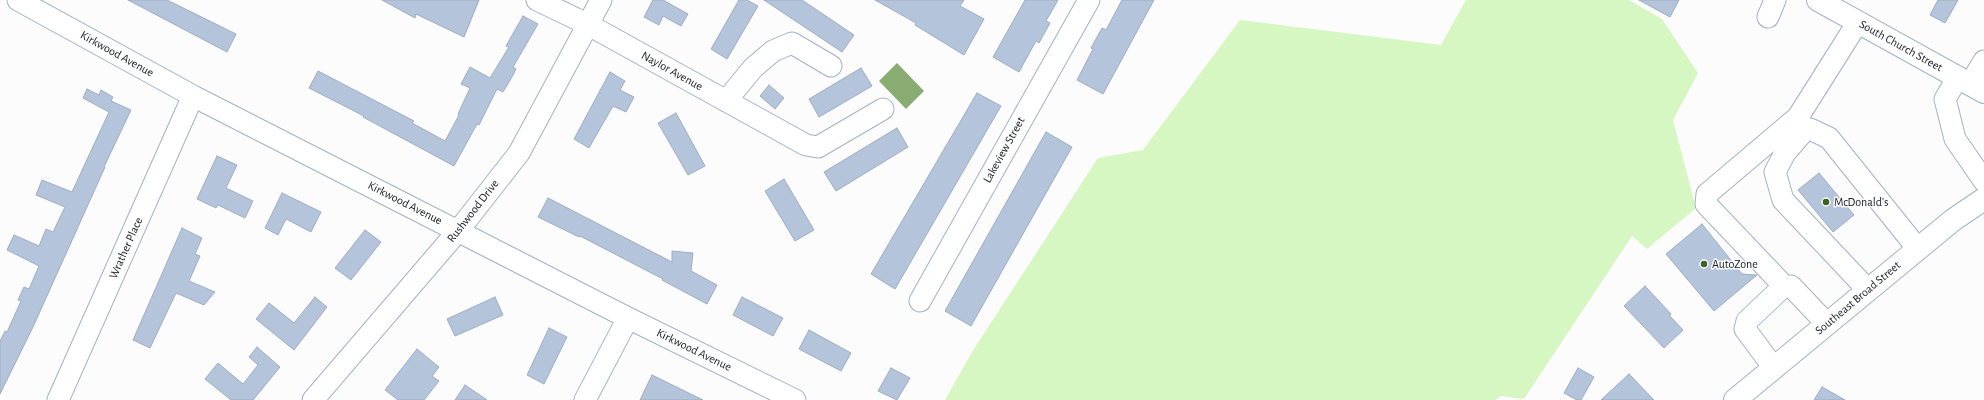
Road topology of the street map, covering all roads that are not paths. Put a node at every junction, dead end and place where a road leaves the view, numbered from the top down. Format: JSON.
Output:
{"nodes":[{"id":1,"x":18,"y":0,"type":"edge"},
{"id":2,"x":537,"y":0,"type":"edge"},
{"id":3,"x":601,"y":0,"type":"edge"},
{"id":4,"x":1089,"y":0,"type":"edge"},
{"id":5,"x":1818,"y":0,"type":"edge"},
{"id":6,"x":1858,"y":22,"type":"junction"},
{"id":7,"x":587,"y":24,"type":"junction"},
{"id":8,"x":1984,"y":61,"type":"edge"},
{"id":9,"x":831,"y":66,"type":"dead end"},
{"id":10,"x":1971,"y":84,"type":"edge"},
{"id":11,"x":193,"y":96,"type":"junction"},
{"id":12,"x":726,"y":101,"type":"junction"},
{"id":13,"x":883,"y":109,"type":"dead end"},
{"id":14,"x":1801,"y":124,"type":"junction"},
{"id":15,"x":1984,"y":181,"type":"edge"},
{"id":16,"x":1984,"y":199,"type":"edge"},
{"id":17,"x":458,"y":231,"type":"junction"},
{"id":18,"x":1918,"y":249,"type":"junction"},
{"id":19,"x":1784,"y":286,"type":"junction"},
{"id":20,"x":1868,"y":290,"type":"junction"},
{"id":21,"x":920,"y":301,"type":"dead end"},
{"id":22,"x":628,"y":318,"type":"junction"},
{"id":23,"x":1827,"y":324,"type":"junction"},
{"id":24,"x":1774,"y":368,"type":"junction"},
{"id":25,"x":58,"y":400,"type":"edge"},
{"id":26,"x":314,"y":400,"type":"edge"},
{"id":27,"x":585,"y":400,"type":"edge"},
{"id":28,"x":795,"y":400,"type":"edge"},
{"id":29,"x":1735,"y":400,"type":"edge"}],
"edges":[{"from":1,"to":11,"type":"street","name":"Kirkwood Avenue"},
{"from":2,"to":7,"type":"street","name":"Naylor Avenue"},
{"from":3,"to":7,"type":"street","name":"Rushwood Drive"},
{"from":4,"to":21,"type":"street","name":"Lakeview Street"},
{"from":5,"to":6,"type":"main road","name":"South Church Street"},
{"from":6,"to":10,"type":"main road","name":"South Church Street"},
{"from":6,"to":14,"type":"street"},
{"from":7,"to":12,"type":"street","name":"Naylor Avenue"},
{"from":7,"to":17,"type":"street","name":"Rushwood Drive"},
{"from":8,"to":10,"type":"street"},
{"from":9,"to":12,"type":"street"},
{"from":10,"to":15,"type":"street"},
{"from":11,"to":17,"type":"street","name":"Kirkwood Avenue"},
{"from":11,"to":25,"type":"street","name":"Wrather Place"},
{"from":12,"to":13,"type":"street","name":"Naylor Avenue"},
{"from":14,"to":18,"type":"street"},
{"from":14,"to":19,"type":"street"},
{"from":14,"to":20,"type":"street"},
{"from":16,"to":18,"type":"main road","name":"Southeast Broad Street"},
{"from":17,"to":22,"type":"street","name":"Kirkwood Avenue"},
{"from":17,"to":26,"type":"street","name":"Rushwood Drive"},
{"from":18,"to":20,"type":"main road","name":"Southeast Broad Street"},
{"from":19,"to":23,"type":"street"},
{"from":19,"to":24,"type":"street"},
{"from":20,"to":23,"type":"main road","name":"Southeast Broad Street"},
{"from":22,"to":27,"type":"street"},
{"from":22,"to":28,"type":"street","name":"Kirkwood Avenue"},
{"from":23,"to":24,"type":"main road","name":"Southeast Broad Street"},
{"from":24,"to":29,"type":"main road","name":"Southeast Broad Street"}]}
